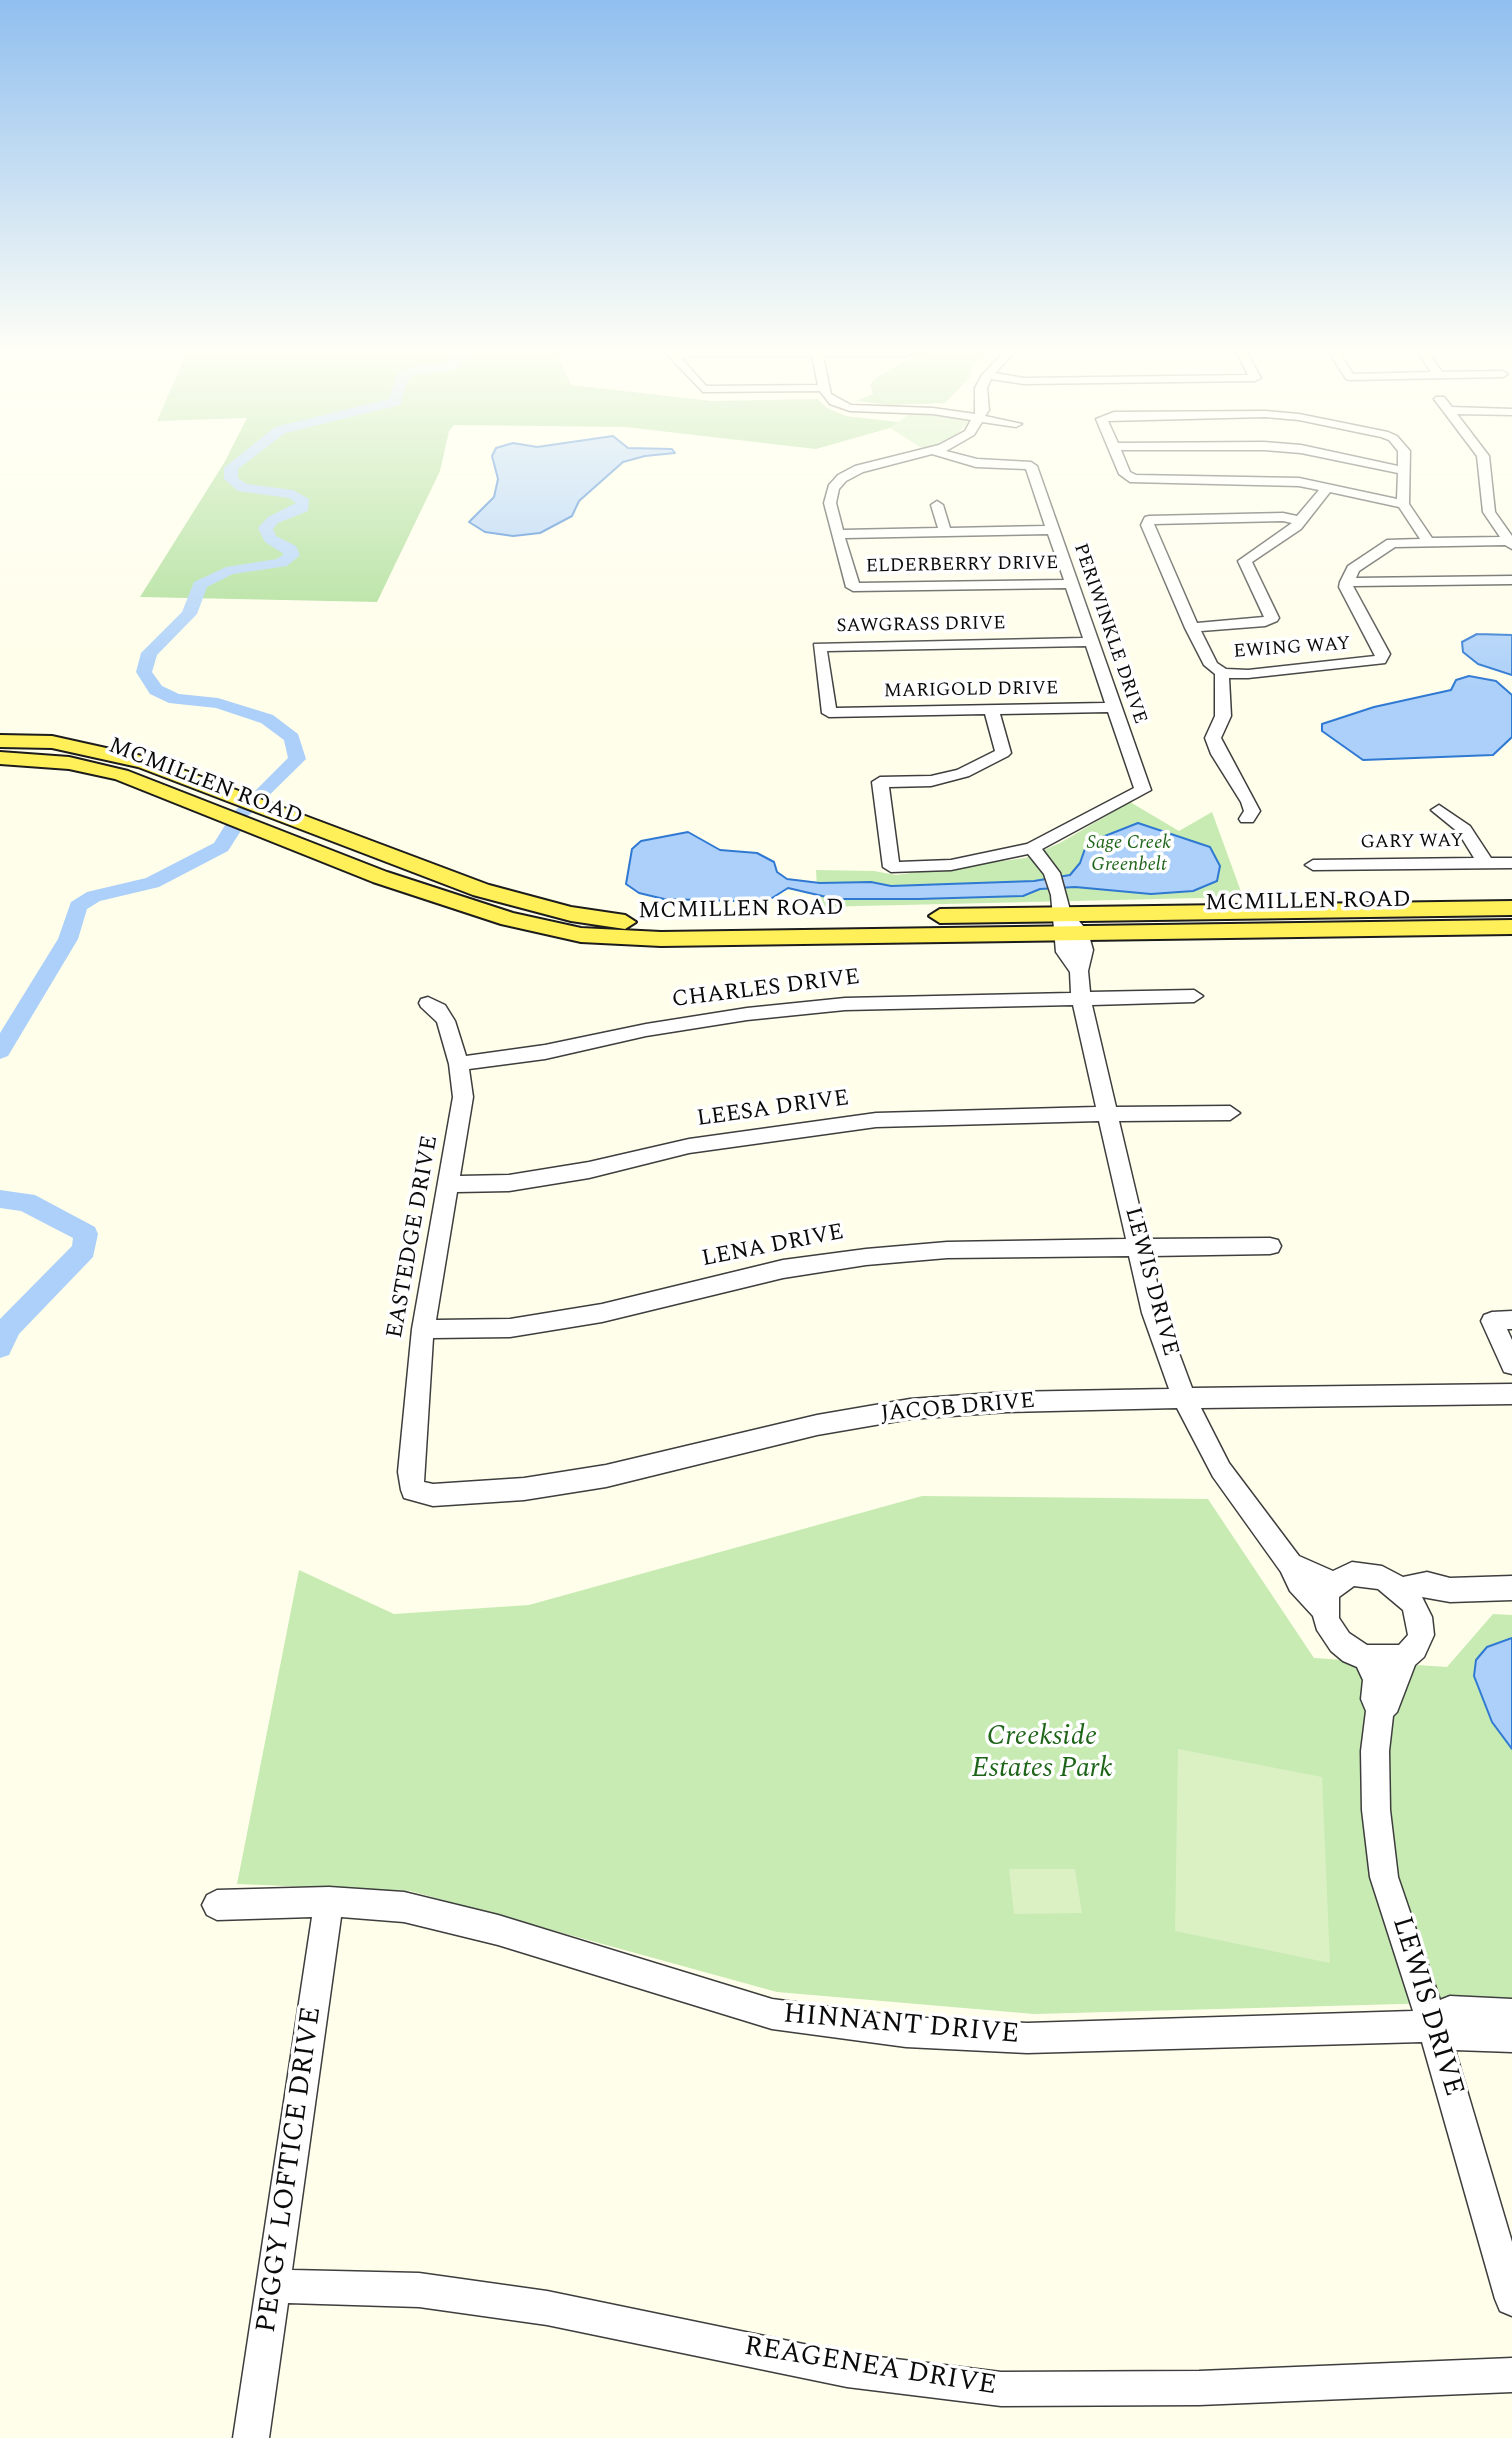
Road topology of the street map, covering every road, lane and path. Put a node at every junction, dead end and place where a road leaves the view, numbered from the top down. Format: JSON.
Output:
{"nodes":[{"id":1,"x":885,"y":463,"type":"edge"},
{"id":2,"x":975,"y":463,"type":"edge"},
{"id":3,"x":1120,"y":463,"type":"edge"},
{"id":4,"x":1365,"y":463,"type":"edge"},
{"id":5,"x":1404,"y":463,"type":"edge"},
{"id":6,"x":1484,"y":463,"type":"edge"},
{"id":7,"x":1404,"y":471,"type":"junction"},
{"id":8,"x":1327,"y":488,"type":"junction"},
{"id":9,"x":1403,"y":504,"type":"junction"},
{"id":10,"x":937,"y":505,"type":"dead end"},
{"id":11,"x":1301,"y":521,"type":"junction"},
{"id":12,"x":1053,"y":530,"type":"junction"},
{"id":13,"x":945,"y":532,"type":"junction"},
{"id":14,"x":838,"y":534,"type":"junction"},
{"id":15,"x":1427,"y":540,"type":"junction"},
{"id":16,"x":1510,"y":543,"type":"edge"},
{"id":17,"x":1512,"y":580,"type":"edge"},
{"id":18,"x":1348,"y":582,"type":"junction"},
{"id":19,"x":1071,"y":584,"type":"junction"},
{"id":20,"x":1192,"y":628,"type":"junction"},
{"id":21,"x":1091,"y":642,"type":"junction"},
{"id":22,"x":1223,"y":673,"type":"junction"},
{"id":23,"x":1114,"y":707,"type":"junction"},
{"id":24,"x":991,"y":710,"type":"junction"},
{"id":25,"x":829,"y":713,"type":"joint"},
{"id":26,"x":0,"y":741,"type":"edge"},
{"id":27,"x":0,"y":758,"type":"edge"},
{"id":28,"x":1439,"y":810,"type":"dead end"},
{"id":29,"x":1247,"y":819,"type":"dead end"},
{"id":30,"x":1032,"y":848,"type":"junction"},
{"id":31,"x":1512,"y":863,"type":"edge"},
{"id":32,"x":1486,"y":864,"type":"junction"},
{"id":33,"x":1313,"y":865,"type":"dead end"},
{"id":34,"x":1512,"y":908,"type":"edge"},
{"id":35,"x":1066,"y":918,"type":"junction"},
{"id":36,"x":1512,"y":927,"type":"edge"},
{"id":37,"x":1194,"y":996,"type":"dead end"},
{"id":38,"x":1081,"y":998,"type":"junction"},
{"id":39,"x":428,"y":1003,"type":"dead end"},
{"id":40,"x":459,"y":1064,"type":"junction"},
{"id":41,"x":1230,"y":1113,"type":"dead end"},
{"id":42,"x":1108,"y":1114,"type":"junction"},
{"id":43,"x":449,"y":1184,"type":"junction"},
{"id":44,"x":1270,"y":1246,"type":"dead end"},
{"id":45,"x":1138,"y":1247,"type":"junction"},
{"id":46,"x":1502,"y":1320,"type":"edge"},
{"id":47,"x":423,"y":1329,"type":"junction"},
{"id":48,"x":1512,"y":1365,"type":"edge"},
{"id":49,"x":1512,"y":1394,"type":"edge"},
{"id":50,"x":1184,"y":1398,"type":"junction"},
{"id":51,"x":413,"y":1490,"type":"joint"},
{"id":52,"x":1290,"y":1564,"type":"junction"},
{"id":53,"x":1334,"y":1583,"type":"junction"},
{"id":54,"x":1512,"y":1588,"type":"edge"},
{"id":55,"x":1400,"y":1589,"type":"junction"},
{"id":56,"x":1450,"y":1590,"type":"junction"},
{"id":57,"x":1325,"y":1610,"type":"junction"},
{"id":58,"x":1419,"y":1617,"type":"junction"},
{"id":59,"x":1405,"y":1657,"type":"junction"},
{"id":60,"x":1367,"y":1658,"type":"junction"},
{"id":61,"x":1380,"y":1709,"type":"junction"},
{"id":62,"x":329,"y":1902,"type":"junction"},
{"id":63,"x":217,"y":1905,"type":"dead end"},
{"id":64,"x":1512,"y":2016,"type":"edge"},
{"id":65,"x":1432,"y":2026,"type":"junction"},
{"id":66,"x":1512,"y":2036,"type":"edge"},
{"id":67,"x":274,"y":2286,"type":"junction"},
{"id":68,"x":1512,"y":2299,"type":"edge"},
{"id":69,"x":1512,"y":2375,"type":"edge"},
{"id":70,"x":251,"y":2438,"type":"edge"}],
"edges":[{"from":1,"to":14,"type":"street"},
{"from":2,"to":12,"type":"street","name":"PERIWINKLE DRIVE"},
{"from":3,"to":8,"type":"street"},
{"from":4,"to":7,"type":"street"},
{"from":5,"to":7,"type":"street"},
{"from":6,"to":16,"type":"street"},
{"from":7,"to":9,"type":"street"},
{"from":8,"to":9,"type":"street"},
{"from":8,"to":11,"type":"street"},
{"from":9,"to":15,"type":"street"},
{"from":10,"to":13,"type":"street"},
{"from":11,"to":20,"type":"street"},
{"from":11,"to":20,"type":"street","name":"EWING WAY"},
{"from":12,"to":13,"type":"street"},
{"from":12,"to":19,"type":"street","name":"PERIWINKLE DRIVE"},
{"from":13,"to":14,"type":"street"},
{"from":14,"to":19,"type":"street","name":"ELDERBERRY DRIVE"},
{"from":15,"to":16,"type":"street"},
{"from":15,"to":18,"type":"street"},
{"from":17,"to":18,"type":"street"},
{"from":18,"to":22,"type":"street","name":"EWING WAY"},
{"from":19,"to":21,"type":"street","name":"PERIWINKLE DRIVE"},
{"from":20,"to":22,"type":"street","name":"EWING WAY"},
{"from":21,"to":23,"type":"street","name":"PERIWINKLE DRIVE"},
{"from":21,"to":25,"type":"street","name":"SAWGRASS DRIVE"},
{"from":22,"to":29,"type":"street"},
{"from":23,"to":24,"type":"street","name":"MARIGOLD DRIVE"},
{"from":23,"to":30,"type":"street","name":"PERIWINKLE DRIVE"},
{"from":24,"to":25,"type":"street","name":"MARIGOLD DRIVE"},
{"from":24,"to":30,"type":"street"},
{"from":26,"to":35,"type":"main road","name":"MCMILLEN ROAD"},
{"from":27,"to":35,"type":"main road","name":"MCMILLEN ROAD"},
{"from":28,"to":32,"type":"street"},
{"from":30,"to":35,"type":"street","name":"LEWIS DRIVE"},
{"from":31,"to":32,"type":"street","name":"GARY WAY"},
{"from":32,"to":33,"type":"street","name":"GARY WAY"},
{"from":34,"to":35,"type":"main road","name":"MCMILLEN ROAD"},
{"from":35,"to":36,"type":"main road","name":"MCMILLEN ROAD"},
{"from":35,"to":38,"type":"street","name":"LEWIS DRIVE"},
{"from":37,"to":38,"type":"street","name":"CHARLES DRIVE"},
{"from":38,"to":40,"type":"street","name":"CHARLES DRIVE"},
{"from":38,"to":42,"type":"street","name":"LEWIS DRIVE"},
{"from":39,"to":40,"type":"street","name":"EASTEDGE DRIVE"},
{"from":40,"to":43,"type":"street","name":"EASTEDGE DRIVE"},
{"from":41,"to":42,"type":"street","name":"LEESA DRIVE"},
{"from":42,"to":43,"type":"street","name":"LEESA DRIVE"},
{"from":42,"to":45,"type":"street","name":"LEWIS DRIVE"},
{"from":43,"to":47,"type":"street","name":"EASTEDGE DRIVE"},
{"from":44,"to":45,"type":"street","name":"LENA DRIVE"},
{"from":45,"to":47,"type":"street","name":"LENA DRIVE"},
{"from":45,"to":50,"type":"street","name":"LEWIS DRIVE"},
{"from":46,"to":48,"type":"street"},
{"from":47,"to":51,"type":"street","name":"EASTEDGE DRIVE"},
{"from":49,"to":50,"type":"street","name":"JACOB DRIVE"},
{"from":50,"to":51,"type":"street","name":"JACOB DRIVE"},
{"from":50,"to":52,"type":"street","name":"LEWIS DRIVE"},
{"from":52,"to":53,"type":"street"},
{"from":52,"to":57,"type":"street","name":"LEWIS DRIVE"},
{"from":53,"to":55,"type":"street"},
{"from":53,"to":57,"type":"street"},
{"from":54,"to":56,"type":"street"},
{"from":55,"to":56,"type":"street"},
{"from":55,"to":58,"type":"street"},
{"from":56,"to":58,"type":"street"},
{"from":57,"to":60,"type":"street"},
{"from":58,"to":59,"type":"street"},
{"from":59,"to":60,"type":"street"},
{"from":59,"to":61,"type":"street","name":"LEWIS DRIVE"},
{"from":60,"to":61,"type":"street","name":"LEWIS DRIVE"},
{"from":61,"to":65,"type":"street","name":"LEWIS DRIVE"},
{"from":62,"to":63,"type":"street","name":"HINNANT DRIVE"},
{"from":62,"to":65,"type":"street","name":"HINNANT DRIVE"},
{"from":62,"to":67,"type":"street","name":"PEGGY LOFTICE DRIVE"},
{"from":64,"to":65,"type":"street"},
{"from":65,"to":66,"type":"street"},
{"from":65,"to":68,"type":"street","name":"LEWIS DRIVE"},
{"from":67,"to":69,"type":"street","name":"REAGENEA DRIVE"},
{"from":67,"to":70,"type":"street","name":"PEGGY LOFTICE DRIVE"}]}
